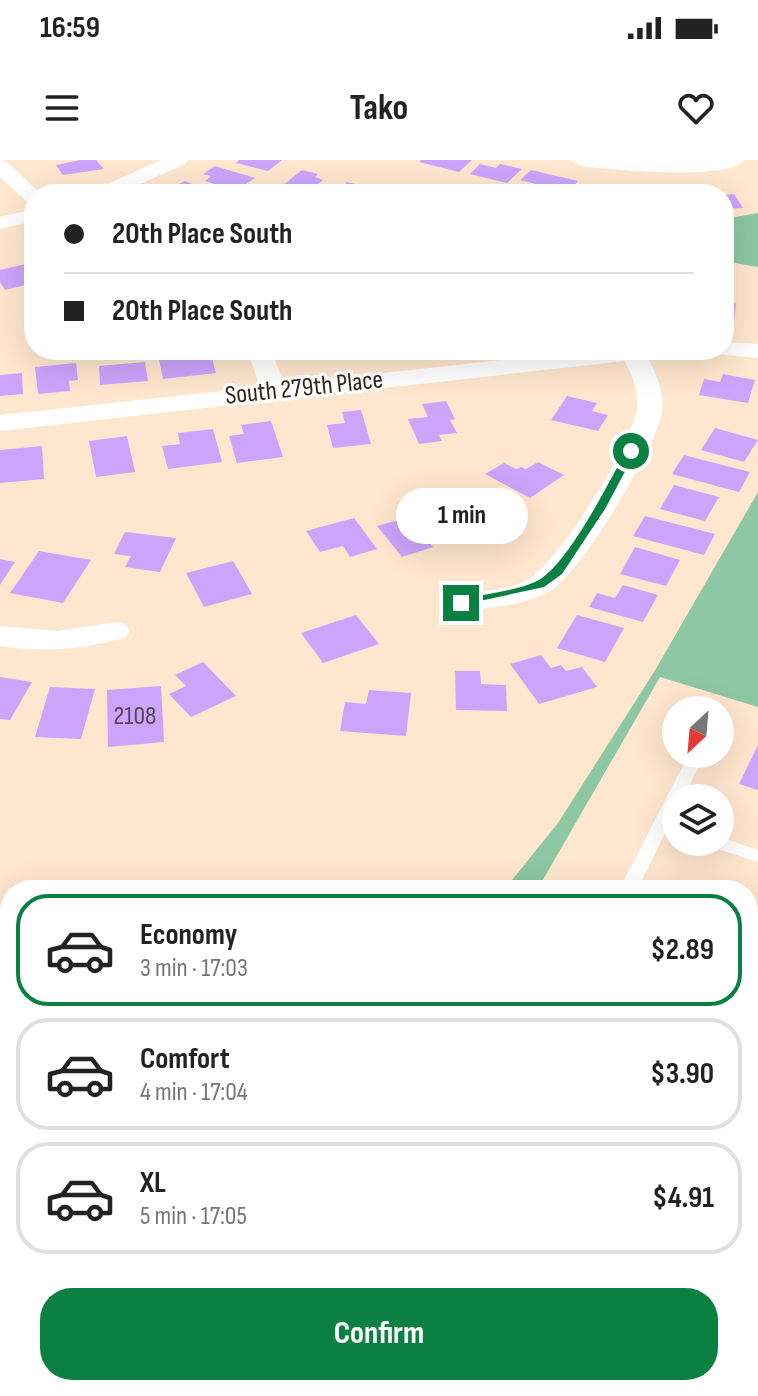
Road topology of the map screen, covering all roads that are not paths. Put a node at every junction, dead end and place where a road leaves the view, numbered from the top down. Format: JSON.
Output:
{"nodes":[{"id":1,"x":178,"y":160,"type":"edge"},
{"id":2,"x":580,"y":160,"type":"edge"},
{"id":3,"x":735,"y":160,"type":"edge"},
{"id":4,"x":0,"y":166,"type":"edge"},
{"id":5,"x":124,"y":184,"type":"edge"},
{"id":6,"x":24,"y":189,"type":"edge"},
{"id":7,"x":24,"y":217,"type":"edge"},
{"id":8,"x":0,"y":223,"type":"edge"},
{"id":9,"x":734,"y":350,"type":"edge"},
{"id":10,"x":758,"y":351,"type":"edge"},
{"id":11,"x":263,"y":360,"type":"edge"},
{"id":12,"x":562,"y":360,"type":"edge"},
{"id":13,"x":646,"y":360,"type":"edge"},
{"id":14,"x":274,"y":391,"type":"junction"},
{"id":15,"x":0,"y":423,"type":"edge"},
{"id":16,"x":461,"y":603,"type":"dead end"},
{"id":17,"x":115,"y":631,"type":"dead end"},
{"id":18,"x":0,"y":636,"type":"edge"},
{"id":19,"x":662,"y":837,"type":"edge"},
{"id":20,"x":734,"y":848,"type":"edge"},
{"id":21,"x":758,"y":856,"type":"edge"},
{"id":22,"x":634,"y":880,"type":"edge"}],
"edges":[{"from":1,"to":5,"type":"street"},
{"from":2,"to":3,"type":"street"},
{"from":4,"to":6,"type":"street"},
{"from":7,"to":8,"type":"street"},
{"from":9,"to":10,"type":"street"},
{"from":11,"to":14,"type":"street"},
{"from":12,"to":14,"type":"street","name":"South 279th Place"},
{"from":13,"to":16,"type":"street"},
{"from":14,"to":15,"type":"street","name":"South 279th Place"},
{"from":17,"to":18,"type":"street"},
{"from":19,"to":22,"type":"lane"},
{"from":20,"to":21,"type":"lane"}]}
